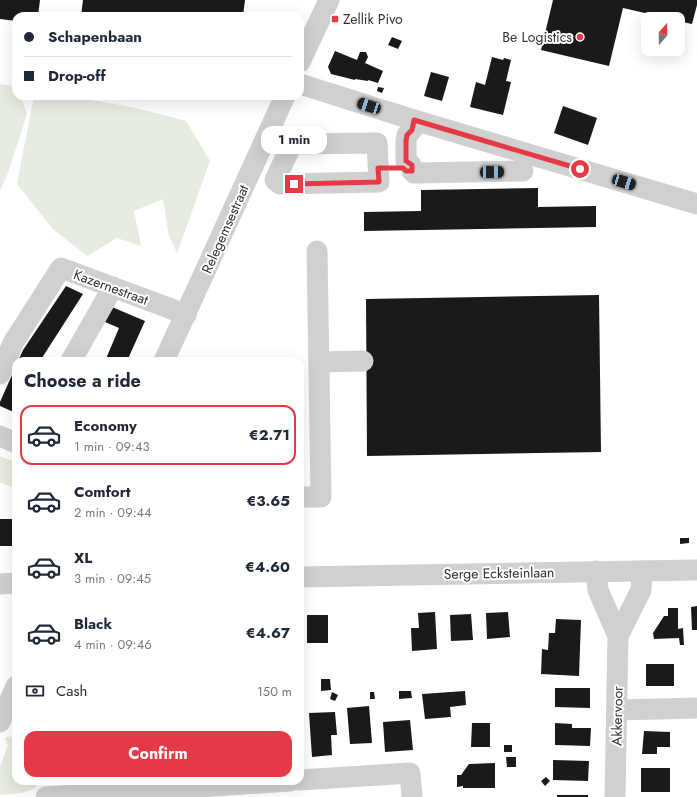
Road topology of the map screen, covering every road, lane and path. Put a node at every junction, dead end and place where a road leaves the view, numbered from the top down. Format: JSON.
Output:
{"nodes":[{"id":1,"x":329,"y":0,"type":"edge"},
{"id":2,"x":304,"y":53,"type":"edge"},
{"id":3,"x":304,"y":85,"type":"edge"},
{"id":4,"x":283,"y":100,"type":"edge"},
{"id":5,"x":413,"y":125,"type":"junction"},
{"id":6,"x":410,"y":169,"type":"junction"},
{"id":7,"x":523,"y":171,"type":"dead end"},
{"id":8,"x":378,"y":172,"type":"dead end"},
{"id":9,"x":697,"y":204,"type":"edge"},
{"id":10,"x":317,"y":251,"type":"dead end"},
{"id":11,"x":113,"y":287,"type":"junction"},
{"id":12,"x":186,"y":315,"type":"junction"},
{"id":13,"x":73,"y":357,"type":"edge"},
{"id":14,"x":166,"y":357,"type":"edge"},
{"id":15,"x":363,"y":361,"type":"dead end"},
{"id":16,"x":319,"y":362,"type":"junction"},
{"id":17,"x":0,"y":374,"type":"edge"},
{"id":18,"x":0,"y":436,"type":"edge"},
{"id":19,"x":12,"y":441,"type":"edge"},
{"id":20,"x":321,"y":482,"type":"junction"},
{"id":21,"x":304,"y":483,"type":"edge"},
{"id":22,"x":304,"y":497,"type":"edge"},
{"id":23,"x":697,"y":570,"type":"edge"},
{"id":24,"x":596,"y":571,"type":"junction"},
{"id":25,"x":642,"y":571,"type":"junction"},
{"id":26,"x":304,"y":577,"type":"edge"},
{"id":27,"x":618,"y":636,"type":"junction"},
{"id":28,"x":12,"y":695,"type":"edge"},
{"id":29,"x":697,"y":708,"type":"edge"},
{"id":30,"x":617,"y":710,"type":"junction"},
{"id":31,"x":0,"y":722,"type":"edge"},
{"id":32,"x":0,"y":726,"type":"edge"},
{"id":33,"x":12,"y":730,"type":"edge"},
{"id":34,"x":304,"y":780,"type":"edge"},
{"id":35,"x":48,"y":785,"type":"edge"},
{"id":36,"x":230,"y":785,"type":"edge"},
{"id":37,"x":48,"y":797,"type":"edge"},
{"id":38,"x":412,"y":797,"type":"edge"},
{"id":39,"x":615,"y":797,"type":"edge"}],
"edges":[{"from":1,"to":2,"type":"street"},
{"from":3,"to":5,"type":"street"},
{"from":4,"to":12,"type":"street","name":"Relegemsestraat"},
{"from":5,"to":6,"type":"street"},
{"from":5,"to":9,"type":"street"},
{"from":6,"to":7,"type":"street"},
{"from":6,"to":8,"type":"street"},
{"from":10,"to":16,"type":"street"},
{"from":11,"to":12,"type":"street","name":"Kazernestraat"},
{"from":11,"to":13,"type":"street"},
{"from":11,"to":17,"type":"street","name":"Kazernestraat"},
{"from":12,"to":14,"type":"street","name":"Relegemsestraat"},
{"from":15,"to":16,"type":"street"},
{"from":16,"to":20,"type":"street"},
{"from":18,"to":19,"type":"street"},
{"from":20,"to":21,"type":"street"},
{"from":20,"to":22,"type":"street"},
{"from":23,"to":25,"type":"street","name":"Serge Ecksteinlaan"},
{"from":24,"to":25,"type":"street","name":"Serge Ecksteinlaan"},
{"from":24,"to":26,"type":"street","name":"Serge Ecksteinlaan"},
{"from":24,"to":27,"type":"street","name":"Akkervoor"},
{"from":25,"to":27,"type":"street","name":"Akkervoor"},
{"from":27,"to":30,"type":"street","name":"Akkervoor"},
{"from":28,"to":31,"type":"street"},
{"from":29,"to":30,"type":"street"},
{"from":30,"to":39,"type":"street","name":"Akkervoor"},
{"from":32,"to":33,"type":"street"},
{"from":34,"to":38,"type":"street"},
{"from":35,"to":37,"type":"street"},
{"from":36,"to":37,"type":"street"}]}
